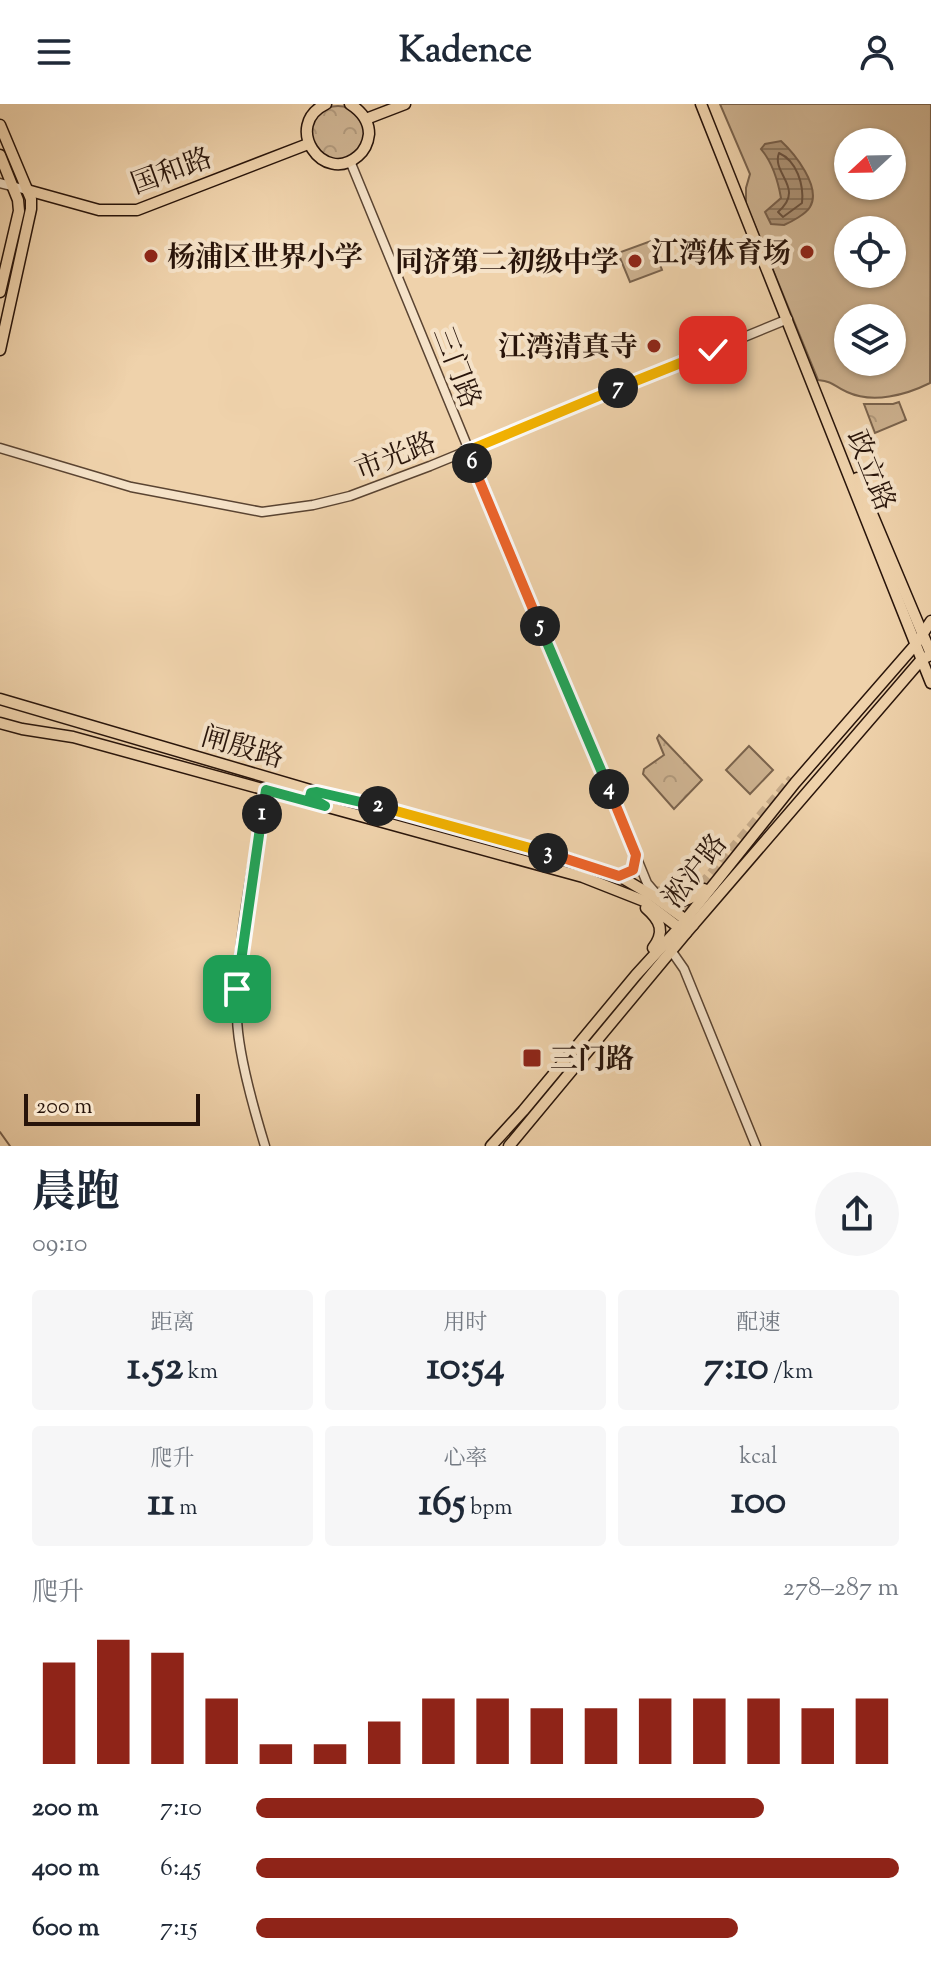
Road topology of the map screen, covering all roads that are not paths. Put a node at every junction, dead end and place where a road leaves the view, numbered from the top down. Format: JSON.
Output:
{"nodes":[{"id":1,"x":326,"y":104,"type":"edge"},
{"id":2,"x":350,"y":104,"type":"edge"},
{"id":3,"x":405,"y":104,"type":"edge"},
{"id":4,"x":701,"y":104,"type":"edge"},
{"id":5,"x":366,"y":119,"type":"junction"},
{"id":6,"x":0,"y":125,"type":"edge"},
{"id":7,"x":308,"y":144,"type":"junction"},
{"id":8,"x":0,"y":155,"type":"edge"},
{"id":9,"x":350,"y":161,"type":"junction"},
{"id":10,"x":0,"y":183,"type":"edge"},
{"id":11,"x":13,"y":187,"type":"junction"},
{"id":12,"x":27,"y":190,"type":"junction"},
{"id":13,"x":0,"y":292,"type":"edge"},
{"id":14,"x":788,"y":319,"type":"junction"},
{"id":15,"x":0,"y":350,"type":"edge"},
{"id":16,"x":0,"y":448,"type":"edge"},
{"id":17,"x":467,"y":451,"type":"junction"},
{"id":18,"x":931,"y":621,"type":"edge"},
{"id":19,"x":922,"y":632,"type":"junction"},
{"id":20,"x":916,"y":644,"type":"junction"},
{"id":21,"x":928,"y":656,"type":"edge"},
{"id":22,"x":931,"y":683,"type":"edge"},
{"id":23,"x":0,"y":699,"type":"edge"},
{"id":24,"x":0,"y":723,"type":"edge"},
{"id":25,"x":213,"y":762,"type":"junction"},
{"id":26,"x":216,"y":777,"type":"junction"},
{"id":27,"x":266,"y":790,"type":"junction"},
{"id":28,"x":317,"y":792,"type":"junction"},
{"id":29,"x":325,"y":806,"type":"junction"},
{"id":30,"x":385,"y":808,"type":"junction"},
{"id":31,"x":427,"y":834,"type":"junction"},
{"id":32,"x":636,"y":855,"type":"junction"},
{"id":33,"x":619,"y":876,"type":"junction"},
{"id":34,"x":715,"y":880,"type":"junction"},
{"id":35,"x":633,"y":884,"type":"junction"},
{"id":36,"x":653,"y":892,"type":"junction"},
{"id":37,"x":633,"y":896,"type":"junction"},
{"id":38,"x":667,"y":905,"type":"junction"},
{"id":39,"x":686,"y":926,"type":"junction"},
{"id":40,"x":668,"y":947,"type":"junction"},
{"id":41,"x":636,"y":975,"type":"junction"},
{"id":42,"x":265,"y":1146,"type":"edge"},
{"id":43,"x":491,"y":1146,"type":"edge"},
{"id":44,"x":509,"y":1146,"type":"edge"},
{"id":45,"x":756,"y":1146,"type":"edge"}],
"edges":[{"from":1,"to":7,"type":"main road"},
{"from":2,"to":5,"type":"main road"},
{"from":3,"to":5,"type":"main road"},
{"from":4,"to":14,"type":"main road","name":"政立路"},
{"from":5,"to":9,"type":"main road"},
{"from":6,"to":12,"type":"main road"},
{"from":7,"to":9,"type":"main road"},
{"from":7,"to":12,"type":"main road","name":"国和路"},
{"from":8,"to":11,"type":"main road"},
{"from":9,"to":17,"type":"street","name":"三门路"},
{"from":10,"to":11,"type":"street","name":"国和路"},
{"from":11,"to":12,"type":"street","name":"国和路"},
{"from":11,"to":13,"type":"main road"},
{"from":12,"to":15,"type":"main road"},
{"from":14,"to":17,"type":"street","name":"市光路"},
{"from":14,"to":19,"type":"main road","name":"政立路"},
{"from":14,"to":20,"type":"main road","name":"政立路"},
{"from":16,"to":17,"type":"street","name":"市光路"},
{"from":17,"to":32,"type":"street","name":"三门路"},
{"from":18,"to":19,"type":"main road","name":"淞沪路"},
{"from":19,"to":20,"type":"main road","name":"淞沪路"},
{"from":19,"to":21,"type":"main road","name":"政立路"},
{"from":20,"to":21,"type":"main road","name":"政立路"},
{"from":20,"to":34,"type":"main road","name":"淞沪路"},
{"from":21,"to":22,"type":"main road","name":"政立路"},
{"from":21,"to":39,"type":"main road","name":"淞沪路"},
{"from":23,"to":25,"type":"main road","name":"闸殷路"},
{"from":24,"to":26,"type":"main road","name":"闸殷路"},
{"from":25,"to":26,"type":"main road"},
{"from":25,"to":28,"type":"main road","name":"闸殷路"},
{"from":26,"to":27,"type":"main road","name":"闸殷路"},
{"from":27,"to":29,"type":"main road","name":"闸殷路"},
{"from":27,"to":42,"type":"street"},
{"from":28,"to":29,"type":"main road"},
{"from":28,"to":30,"type":"main road","name":"闸殷路"},
{"from":29,"to":31,"type":"main road","name":"闸殷路"},
{"from":30,"to":31,"type":"main road"},
{"from":30,"to":33,"type":"main road","name":"闸殷路"},
{"from":31,"to":37,"type":"main road","name":"闸殷路"},
{"from":32,"to":33,"type":"street"},
{"from":32,"to":36,"type":"street","name":"三门路"},
{"from":33,"to":35,"type":"main road","name":"闸殷路"},
{"from":34,"to":36,"type":"main road"},
{"from":34,"to":39,"type":"main road","name":"淞沪路"},
{"from":35,"to":36,"type":"main road"},
{"from":35,"to":38,"type":"main road","name":"闸殷路"},
{"from":36,"to":38,"type":"street","name":"三门路"},
{"from":37,"to":39,"type":"main road","name":"闸殷路"},
{"from":37,"to":41,"type":"main road"},
{"from":38,"to":39,"type":"main road","name":"闸殷路"},
{"from":39,"to":40,"type":"main road","name":"淞沪路"},
{"from":40,"to":41,"type":"main road","name":"淞沪路"},
{"from":40,"to":44,"type":"main road","name":"淞沪路"},
{"from":40,"to":45,"type":"street"},
{"from":41,"to":43,"type":"main road","name":"淞沪路"}]}
